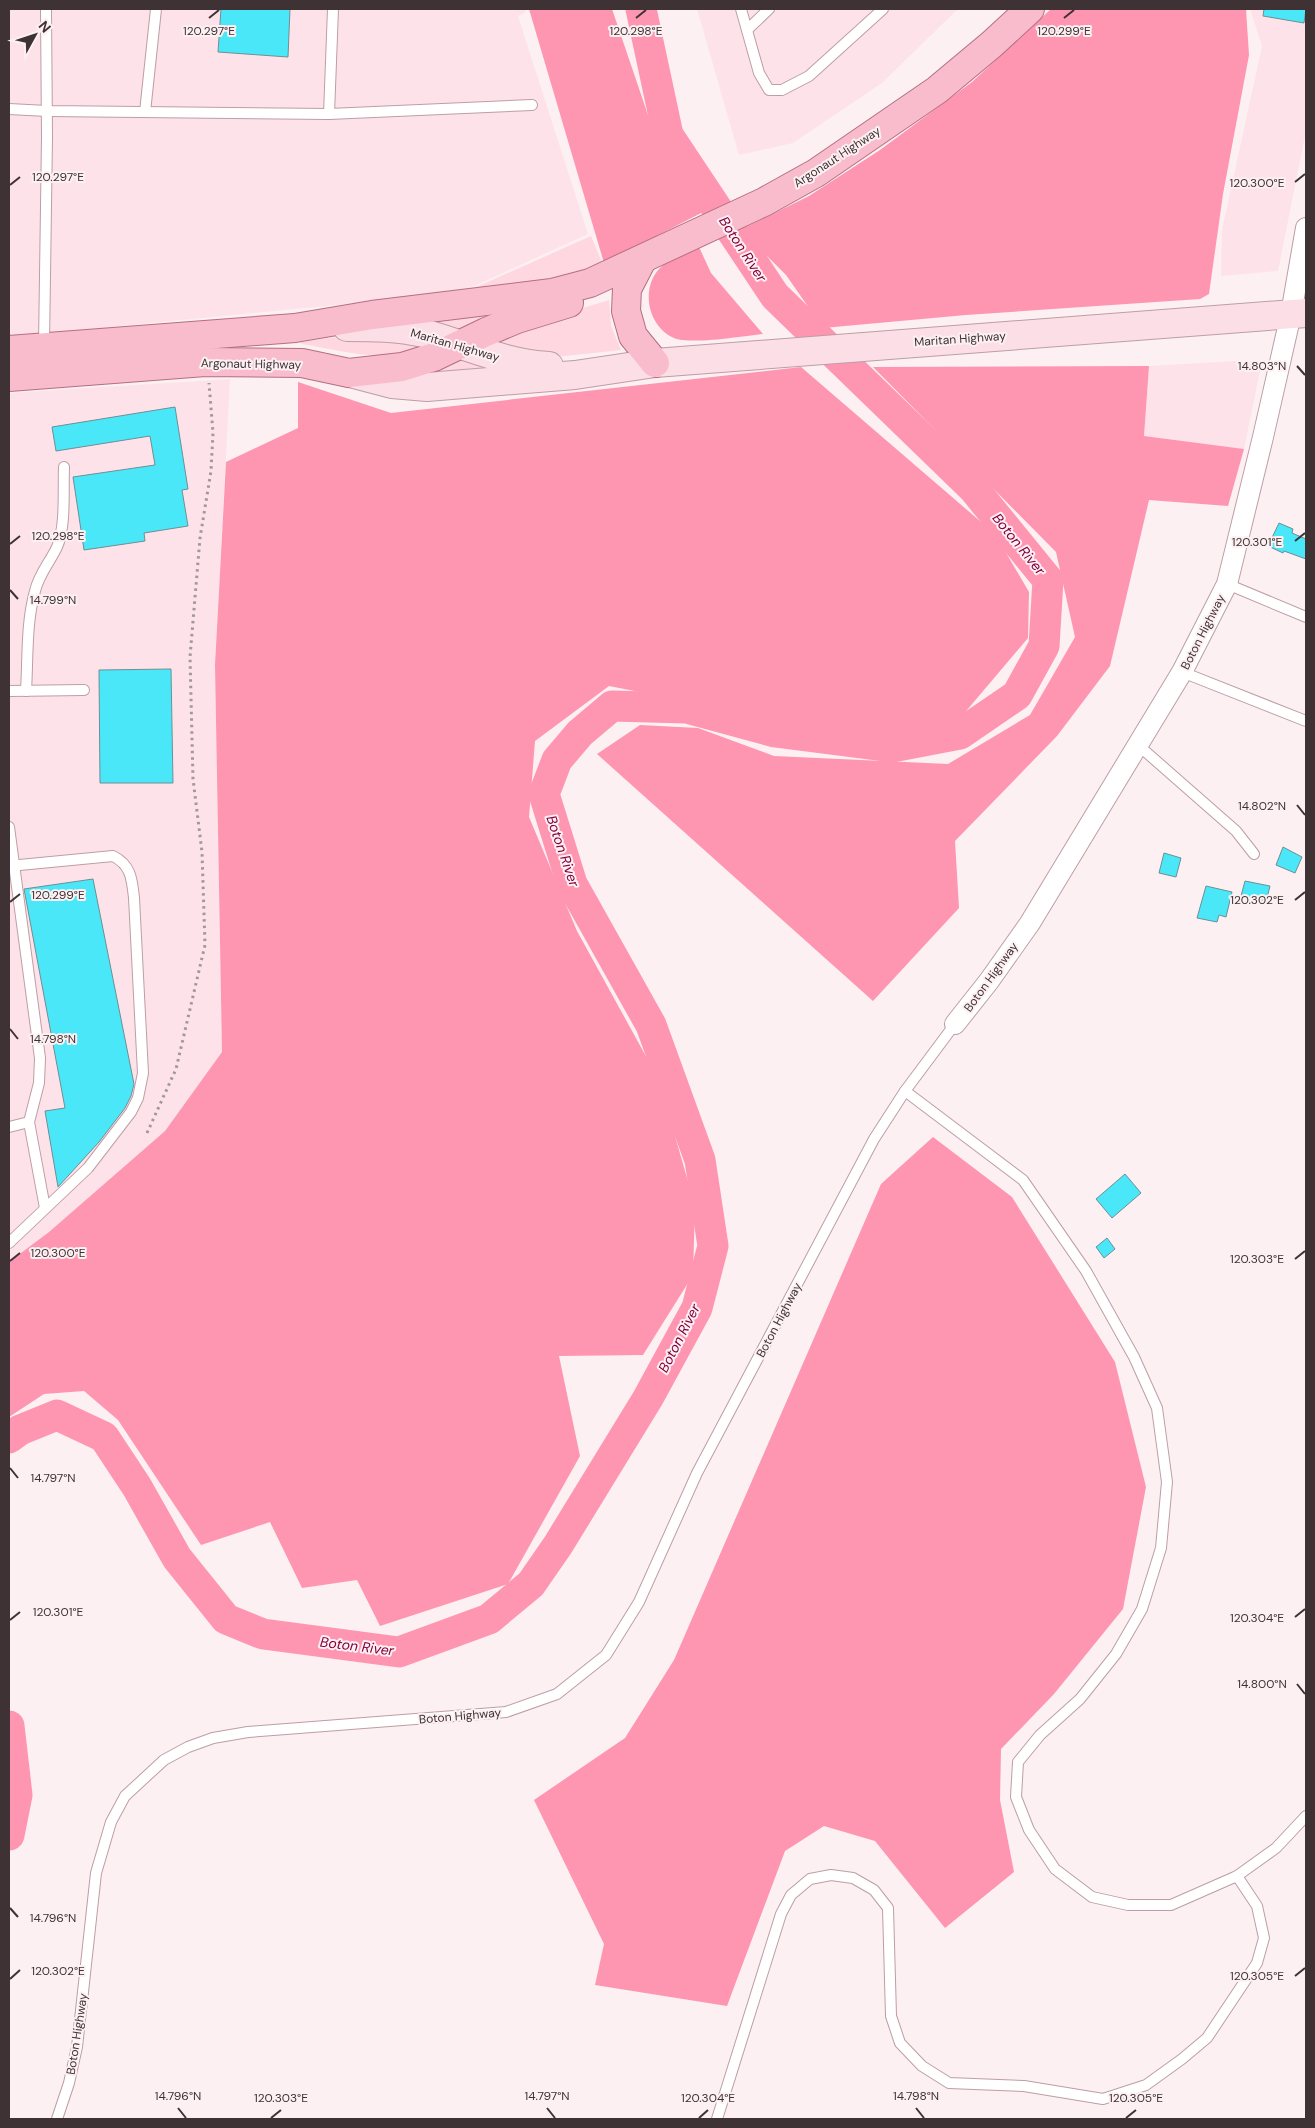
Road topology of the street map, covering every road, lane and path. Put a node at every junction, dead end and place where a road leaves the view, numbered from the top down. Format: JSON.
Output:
{"nodes":[{"id":1,"x":46,"y":9,"type":"edge"},
{"id":2,"x":156,"y":9,"type":"edge"},
{"id":3,"x":333,"y":9,"type":"edge"},
{"id":4,"x":741,"y":9,"type":"edge"},
{"id":5,"x":769,"y":9,"type":"edge"},
{"id":6,"x":884,"y":9,"type":"edge"},
{"id":7,"x":1030,"y":9,"type":"edge"},
{"id":8,"x":747,"y":30,"type":"junction"},
{"id":9,"x":532,"y":105,"type":"dead end"},
{"id":10,"x":9,"y":109,"type":"edge"},
{"id":11,"x":47,"y":112,"type":"junction"},
{"id":12,"x":145,"y":112,"type":"junction"},
{"id":13,"x":329,"y":114,"type":"junction"},
{"id":14,"x":1306,"y":228,"type":"edge"},
{"id":15,"x":631,"y":265,"type":"junction"},
{"id":16,"x":1299,"y":313,"type":"edge"},
{"id":17,"x":296,"y":328,"type":"junction"},
{"id":18,"x":458,"y":344,"type":"junction"},
{"id":19,"x":9,"y":350,"type":"edge"},
{"id":20,"x":44,"y":361,"type":"junction"},
{"id":21,"x":205,"y":362,"type":"junction"},
{"id":22,"x":655,"y":363,"type":"junction"},
{"id":23,"x":615,"y":368,"type":"junction"},
{"id":24,"x":349,"y":373,"type":"junction"},
{"id":25,"x":9,"y":377,"type":"edge"},
{"id":26,"x":64,"y":467,"type":"dead end"},
{"id":27,"x":1227,"y":584,"type":"junction"},
{"id":28,"x":1306,"y":616,"type":"edge"},
{"id":29,"x":1182,"y":672,"type":"junction"},
{"id":30,"x":84,"y":690,"type":"dead end"},
{"id":31,"x":9,"y":691,"type":"edge"},
{"id":32,"x":26,"y":691,"type":"junction"},
{"id":33,"x":1306,"y":721,"type":"edge"},
{"id":34,"x":1138,"y":745,"type":"junction"},
{"id":35,"x":9,"y":828,"type":"edge"},
{"id":36,"x":1254,"y":854,"type":"dead end"},
{"id":37,"x":12,"y":866,"type":"edge"},
{"id":38,"x":955,"y":1024,"type":"joint"},
{"id":39,"x":905,"y":1091,"type":"junction"},
{"id":40,"x":29,"y":1122,"type":"junction"},
{"id":41,"x":9,"y":1127,"type":"edge"},
{"id":42,"x":147,"y":1133,"type":"dead end"},
{"id":43,"x":45,"y":1208,"type":"junction"},
{"id":44,"x":9,"y":1243,"type":"edge"},
{"id":45,"x":1306,"y":1816,"type":"edge"},
{"id":46,"x":1237,"y":1876,"type":"junction"},
{"id":47,"x":57,"y":2119,"type":"edge"},
{"id":48,"x":717,"y":2119,"type":"edge"}],
"edges":[{"from":1,"to":11,"type":"lane"},
{"from":2,"to":12,"type":"lane"},
{"from":3,"to":13,"type":"lane"},
{"from":4,"to":8,"type":"lane"},
{"from":5,"to":8,"type":"lane"},
{"from":6,"to":8,"type":"lane"},
{"from":7,"to":15,"type":"main road","name":"Argonaut Highway"},
{"from":9,"to":13,"type":"lane"},
{"from":10,"to":11,"type":"lane"},
{"from":11,"to":12,"type":"lane"},
{"from":11,"to":20,"type":"lane"},
{"from":12,"to":13,"type":"lane"},
{"from":14,"to":16,"type":"street","name":"Boton Highway"},
{"from":15,"to":17,"type":"main road","name":"Argonaut Highway"},
{"from":15,"to":18,"type":"main road","name":"Argonaut Highway"},
{"from":15,"to":22,"type":"main road"},
{"from":16,"to":22,"type":"main road","name":"Maritan Highway"},
{"from":16,"to":27,"type":"street","name":"Boton Highway"},
{"from":17,"to":18,"type":"main road","name":"Maritan Highway"},
{"from":17,"to":20,"type":"main road","name":"Argonaut Highway"},
{"from":18,"to":23,"type":"main road","name":"Maritan Highway"},
{"from":18,"to":24,"type":"main road","name":"Argonaut Highway"},
{"from":19,"to":20,"type":"main road","name":"Argonaut Highway"},
{"from":20,"to":21,"type":"main road","name":"Argonaut Highway"},
{"from":20,"to":25,"type":"main road","name":"Argonaut Highway"},
{"from":21,"to":24,"type":"main road","name":"Argonaut Highway"},
{"from":21,"to":42,"type":"path"},
{"from":22,"to":23,"type":"main road","name":"Maritan Highway"},
{"from":23,"to":24,"type":"main road","name":"Maritan Highway"},
{"from":26,"to":32,"type":"lane"},
{"from":27,"to":28,"type":"lane"},
{"from":27,"to":29,"type":"street","name":"Boton Highway"},
{"from":29,"to":33,"type":"lane"},
{"from":29,"to":34,"type":"street","name":"Boton Highway"},
{"from":30,"to":32,"type":"lane"},
{"from":31,"to":32,"type":"lane"},
{"from":34,"to":36,"type":"lane"},
{"from":34,"to":38,"type":"street","name":"Boton Highway"},
{"from":35,"to":37,"type":"lane"},
{"from":37,"to":40,"type":"lane"},
{"from":37,"to":43,"type":"lane"},
{"from":38,"to":39,"type":"lane","name":"Boton Highway"},
{"from":39,"to":46,"type":"lane"},
{"from":39,"to":47,"type":"lane","name":"Boton Highway"},
{"from":40,"to":41,"type":"lane"},
{"from":40,"to":43,"type":"lane"},
{"from":43,"to":44,"type":"lane"},
{"from":45,"to":46,"type":"lane"},
{"from":46,"to":48,"type":"lane"}]}
